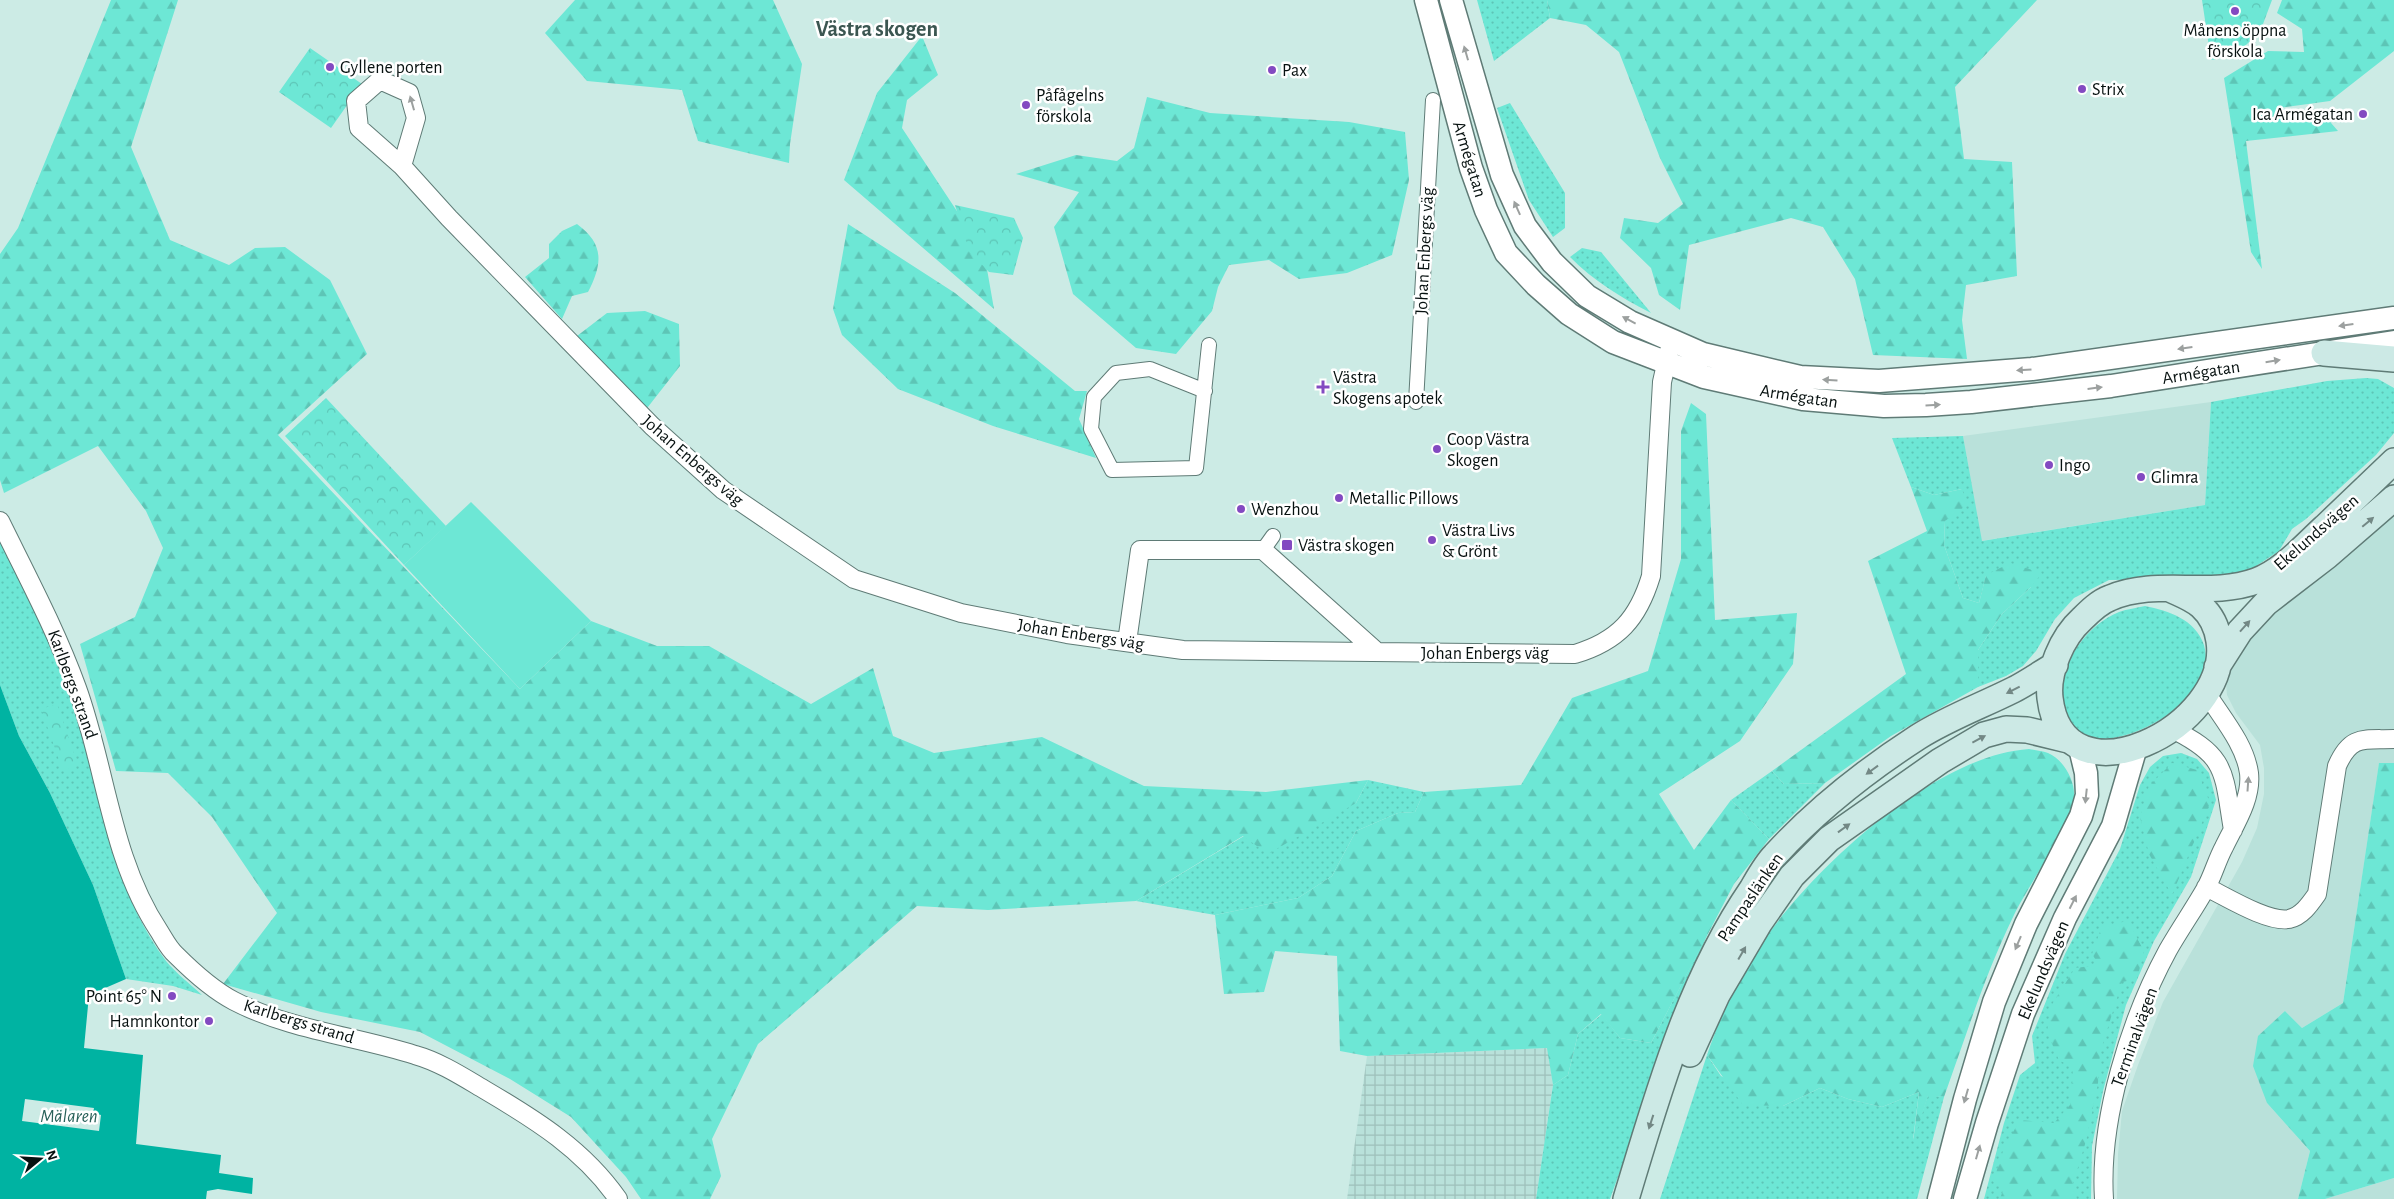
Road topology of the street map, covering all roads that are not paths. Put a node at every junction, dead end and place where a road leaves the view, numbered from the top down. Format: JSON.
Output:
{"nodes":[{"id":1,"x":1426,"y":0,"type":"edge"},
{"id":2,"x":1452,"y":0,"type":"edge"},
{"id":3,"x":1433,"y":100,"type":"dead end"},
{"id":4,"x":402,"y":166,"type":"junction"},
{"id":5,"x":2394,"y":318,"type":"edge"},
{"id":6,"x":1674,"y":340,"type":"junction"},
{"id":7,"x":2394,"y":342,"type":"edge"},
{"id":8,"x":1209,"y":345,"type":"dead end"},
{"id":9,"x":2324,"y":353,"type":"junction"},
{"id":10,"x":2394,"y":359,"type":"edge"},
{"id":11,"x":1666,"y":361,"type":"junction"},
{"id":12,"x":1204,"y":392,"type":"junction"},
{"id":13,"x":1416,"y":402,"type":"dead end"},
{"id":14,"x":2394,"y":461,"type":"edge"},
{"id":15,"x":2394,"y":498,"type":"edge"},
{"id":16,"x":0,"y":522,"type":"edge"},
{"id":17,"x":2170,"y":589,"type":"junction"},
{"id":18,"x":1127,"y":642,"type":"junction"},
{"id":19,"x":1377,"y":652,"type":"junction"},
{"id":20,"x":2055,"y":665,"type":"junction"},
{"id":21,"x":2217,"y":667,"type":"junction"},
{"id":22,"x":2207,"y":694,"type":"junction"},
{"id":23,"x":2170,"y":728,"type":"junction"},
{"id":24,"x":2394,"y":739,"type":"edge"},
{"id":25,"x":2074,"y":744,"type":"junction"},
{"id":26,"x":2136,"y":747,"type":"junction"},
{"id":27,"x":2232,"y":830,"type":"junction"},
{"id":28,"x":2206,"y":887,"type":"junction"},
{"id":29,"x":1636,"y":1194,"type":"edge"},
{"id":30,"x":618,"y":1199,"type":"edge"},
{"id":31,"x":1939,"y":1199,"type":"edge"},
{"id":32,"x":1965,"y":1199,"type":"edge"},
{"id":33,"x":2104,"y":1199,"type":"edge"}],
"edges":[{"from":1,"to":11,"type":"street","name":"Armégatan"},
{"from":6,"to":2,"type":"street","name":"Armégatan","one_way":true},
{"from":3,"to":13,"type":"street","name":"Johan Enbergs väg"},
{"from":4,"to":4,"type":"street","name":"Johan Enbergs väg","one_way":true},
{"from":4,"to":18,"type":"street","name":"Johan Enbergs väg"},
{"from":5,"to":6,"type":"street","name":"Armégatan","one_way":true},
{"from":6,"to":11,"type":"street","name":"Johan Enbergs väg"},
{"from":7,"to":9,"type":"street","name":"Armégatan"},
{"from":8,"to":12,"type":"street"},
{"from":9,"to":10,"type":"main road"},
{"from":11,"to":9,"type":"street","name":"Armégatan","one_way":true},
{"from":11,"to":19,"type":"street","name":"Johan Enbergs väg"},
{"from":12,"to":12,"type":"street"},
{"from":14,"to":17,"type":"main road","name":"Ekelundsvägen"},
{"from":21,"to":15,"type":"main road","name":"Ekelundsvägen","one_way":true},
{"from":16,"to":30,"type":"street","name":"Karlbergs strand"},
{"from":17,"to":20,"type":"main road","name":"Ekelundsvägen"},
{"from":17,"to":21,"type":"main road","name":"Ekelundsvägen"},
{"from":18,"to":19,"type":"street","name":"Johan Enbergs väg"},
{"from":18,"to":19,"type":"street"},
{"from":20,"to":25,"type":"main road","name":"Ekelundsvägen"},
{"from":20,"to":29,"type":"main road","name":"Pampaslänken","one_way":true},
{"from":21,"to":22,"type":"main road","name":"Ekelundsvägen"},
{"from":22,"to":23,"type":"main road","name":"Ekelundsvägen"},
{"from":27,"to":22,"type":"street","name":"Terminalvägen","one_way":true},
{"from":23,"to":26,"type":"main road","name":"Ekelundsvägen"},
{"from":23,"to":27,"type":"street"},
{"from":24,"to":28,"type":"street"},
{"from":25,"to":26,"type":"main road","name":"Ekelundsvägen"},
{"from":29,"to":25,"type":"main road","name":"Pampaslänken","one_way":true},
{"from":25,"to":31,"type":"street","name":"Ekelundsvägen","one_way":true},
{"from":32,"to":26,"type":"street","name":"Ekelundsvägen","one_way":true},
{"from":27,"to":28,"type":"street","name":"Terminalvägen"},
{"from":28,"to":33,"type":"street","name":"Terminalvägen"}]}
